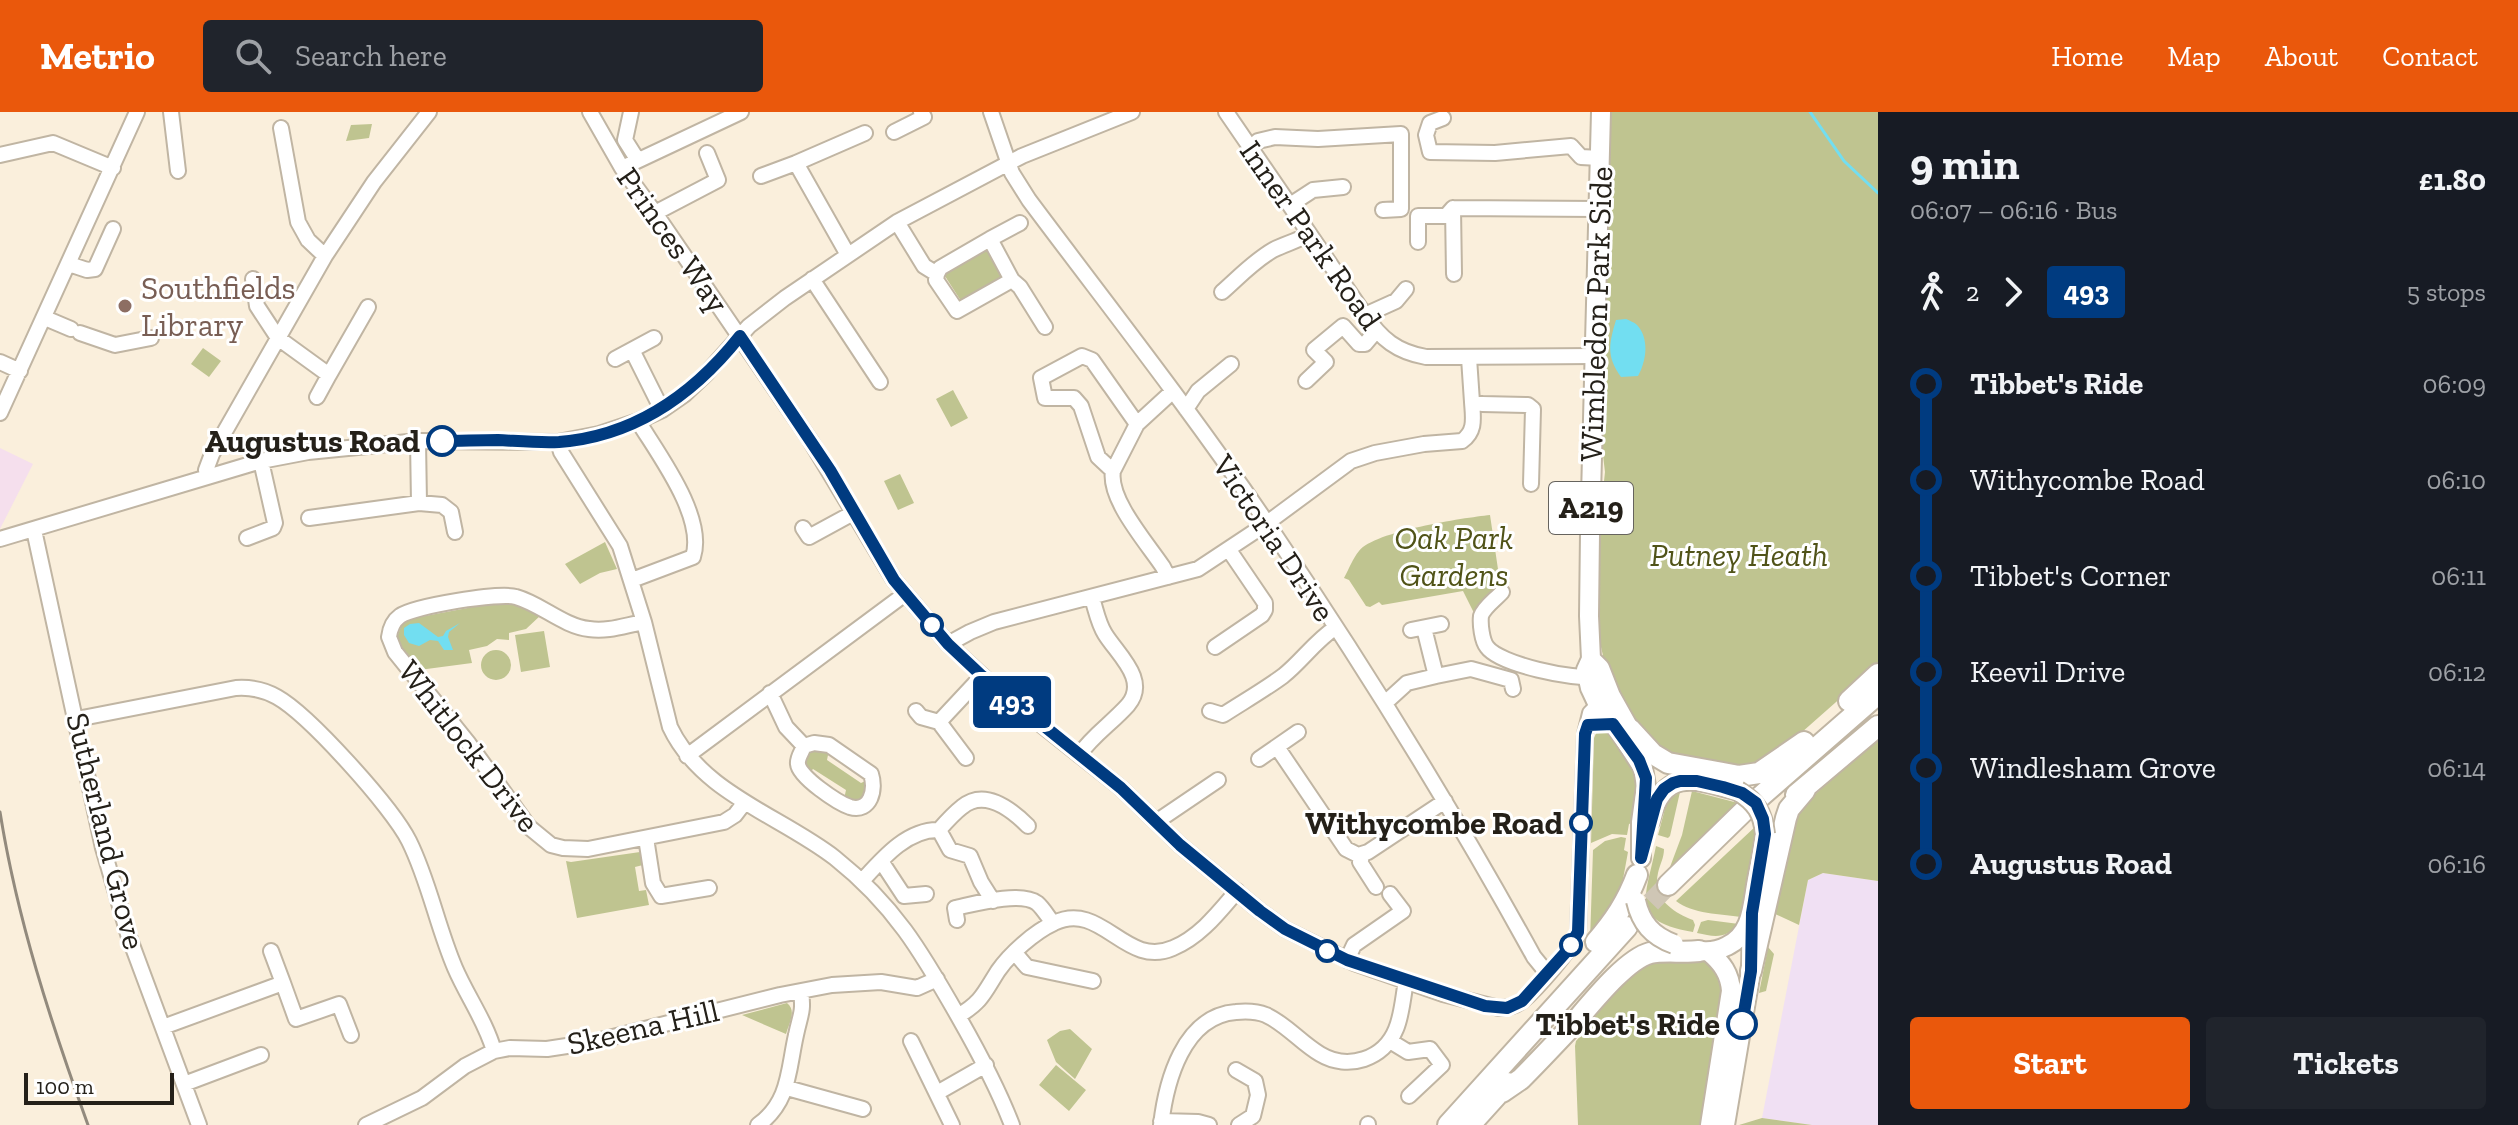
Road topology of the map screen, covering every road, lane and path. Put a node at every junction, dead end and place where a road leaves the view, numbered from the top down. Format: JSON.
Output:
{"nodes":[{"id":1,"x":137,"y":112,"type":"edge"},
{"id":2,"x":171,"y":112,"type":"edge"},
{"id":3,"x":429,"y":112,"type":"edge"},
{"id":4,"x":590,"y":112,"type":"edge"},
{"id":5,"x":631,"y":112,"type":"edge"},
{"id":6,"x":741,"y":112,"type":"edge"},
{"id":7,"x":921,"y":112,"type":"edge"},
{"id":8,"x":991,"y":112,"type":"edge"},
{"id":9,"x":1132,"y":112,"type":"edge"},
{"id":10,"x":1226,"y":112,"type":"edge"},
{"id":11,"x":1601,"y":112,"type":"edge"},
{"id":12,"x":1443,"y":118,"type":"dead end"},
{"id":13,"x":281,"y":128,"type":"dead end"},
{"id":14,"x":894,"y":132,"type":"dead end"},
{"id":15,"x":865,"y":133,"type":"dead end"},
{"id":16,"x":1250,"y":148,"type":"junction"},
{"id":17,"x":707,"y":153,"type":"dead end"},
{"id":18,"x":0,"y":155,"type":"edge"},
{"id":19,"x":1600,"y":158,"type":"junction"},
{"id":20,"x":637,"y":159,"type":"junction"},
{"id":21,"x":796,"y":163,"type":"junction"},
{"id":22,"x":1010,"y":163,"type":"junction"},
{"id":23,"x":113,"y":168,"type":"junction"},
{"id":24,"x":622,"y":168,"type":"junction"},
{"id":25,"x":178,"y":171,"type":"dead end"},
{"id":26,"x":761,"y":176,"type":"dead end"},
{"id":27,"x":1343,"y":187,"type":"dead end"},
{"id":28,"x":1290,"y":205,"type":"junction"},
{"id":29,"x":1453,"y":208,"type":"junction"},
{"id":30,"x":1598,"y":209,"type":"junction"},
{"id":31,"x":1383,"y":210,"type":"dead end"},
{"id":32,"x":655,"y":213,"type":"junction"},
{"id":33,"x":897,"y":222,"type":"junction"},
{"id":34,"x":1020,"y":223,"type":"dead end"},
{"id":35,"x":113,"y":229,"type":"dead end"},
{"id":36,"x":1309,"y":234,"type":"junction"},
{"id":37,"x":990,"y":239,"type":"junction"},
{"id":38,"x":1418,"y":242,"type":"dead end"},
{"id":39,"x":848,"y":255,"type":"junction"},
{"id":40,"x":325,"y":256,"type":"junction"},
{"id":41,"x":69,"y":264,"type":"junction"},
{"id":42,"x":937,"y":274,"type":"junction"},
{"id":43,"x":1454,"y":274,"type":"dead end"},
{"id":44,"x":253,"y":279,"type":"dead end"},
{"id":45,"x":812,"y":279,"type":"junction"},
{"id":46,"x":1012,"y":280,"type":"junction"},
{"id":47,"x":1406,"y":289,"type":"dead end"},
{"id":48,"x":1222,"y":292,"type":"dead end"},
{"id":49,"x":368,"y":307,"type":"dead end"},
{"id":50,"x":1365,"y":315,"type":"junction"},
{"id":51,"x":45,"y":318,"type":"junction"},
{"id":52,"x":1045,"y":327,"type":"dead end"},
{"id":53,"x":1376,"y":331,"type":"junction"},
{"id":54,"x":740,"y":336,"type":"junction"},
{"id":55,"x":151,"y":338,"type":"dead end"},
{"id":56,"x":278,"y":338,"type":"junction"},
{"id":57,"x":654,"y":338,"type":"dead end"},
{"id":58,"x":632,"y":350,"type":"junction"},
{"id":59,"x":1594,"y":356,"type":"junction"},
{"id":60,"x":1469,"y":358,"type":"junction"},
{"id":61,"x":615,"y":359,"type":"dead end"},
{"id":62,"x":0,"y":362,"type":"edge"},
{"id":63,"x":1231,"y":364,"type":"dead end"},
{"id":64,"x":20,"y":371,"type":"junction"},
{"id":65,"x":329,"y":375,"type":"junction"},
{"id":66,"x":1306,"y":381,"type":"dead end"},
{"id":67,"x":880,"y":382,"type":"dead end"},
{"id":68,"x":1173,"y":391,"type":"junction"},
{"id":69,"x":317,"y":397,"type":"dead end"},
{"id":70,"x":1472,"y":402,"type":"junction"},
{"id":71,"x":1186,"y":409,"type":"junction"},
{"id":72,"x":662,"y":410,"type":"junction"},
{"id":73,"x":0,"y":413,"type":"edge"},
{"id":74,"x":638,"y":421,"type":"junction"},
{"id":75,"x":1137,"y":424,"type":"junction"},
{"id":76,"x":418,"y":441,"type":"junction"},
{"id":77,"x":558,"y":442,"type":"junction"},
{"id":78,"x":261,"y":461,"type":"junction"},
{"id":79,"x":1113,"y":471,"type":"junction"},
{"id":80,"x":207,"y":477,"type":"junction"},
{"id":81,"x":1531,"y":484,"type":"dead end"},
{"id":82,"x":419,"y":503,"type":"junction"},
{"id":83,"x":853,"y":513,"type":"junction"},
{"id":84,"x":309,"y":518,"type":"dead end"},
{"id":85,"x":1267,"y":523,"type":"junction"},
{"id":86,"x":803,"y":528,"type":"dead end"},
{"id":87,"x":34,"y":530,"type":"junction"},
{"id":88,"x":455,"y":532,"type":"dead end"},
{"id":89,"x":247,"y":538,"type":"dead end"},
{"id":90,"x":0,"y":539,"type":"edge"},
{"id":91,"x":1229,"y":550,"type":"junction"},
{"id":92,"x":1168,"y":577,"type":"junction"},
{"id":93,"x":632,"y":580,"type":"junction"},
{"id":94,"x":1502,"y":592,"type":"dead end"},
{"id":95,"x":905,"y":594,"type":"junction"},
{"id":96,"x":1092,"y":598,"type":"junction"},
{"id":97,"x":644,"y":622,"type":"junction"},
{"id":98,"x":1441,"y":624,"type":"dead end"},
{"id":99,"x":1335,"y":628,"type":"junction"},
{"id":100,"x":948,"y":644,"type":"junction"},
{"id":101,"x":1215,"y":647,"type":"dead end"},
{"id":102,"x":1878,"y":674,"type":"edge"},
{"id":103,"x":982,"y":676,"type":"junction"},
{"id":104,"x":1436,"y":676,"type":"junction"},
{"id":105,"x":1595,"y":676,"type":"junction"},
{"id":106,"x":1513,"y":689,"type":"dead end"},
{"id":107,"x":770,"y":693,"type":"junction"},
{"id":108,"x":1878,"y":694,"type":"edge"},
{"id":109,"x":1385,"y":703,"type":"junction"},
{"id":110,"x":1606,"y":704,"type":"junction"},
{"id":111,"x":1878,"y":709,"type":"edge"},
{"id":112,"x":916,"y":711,"type":"dead end"},
{"id":113,"x":1210,"y":711,"type":"dead end"},
{"id":114,"x":77,"y":719,"type":"junction"},
{"id":115,"x":939,"y":722,"type":"junction"},
{"id":116,"x":1588,"y":725,"type":"junction"},
{"id":117,"x":1878,"y":726,"type":"edge"},
{"id":118,"x":1622,"y":727,"type":"junction"},
{"id":119,"x":1298,"y":732,"type":"dead end"},
{"id":120,"x":1804,"y":742,"type":"junction"},
{"id":121,"x":804,"y":746,"type":"junction"},
{"id":122,"x":1277,"y":747,"type":"junction"},
{"id":123,"x":1079,"y":755,"type":"junction"},
{"id":124,"x":687,"y":756,"type":"junction"},
{"id":125,"x":966,"y":758,"type":"dead end"},
{"id":126,"x":1259,"y":759,"type":"dead end"},
{"id":127,"x":1218,"y":780,"type":"dead end"},
{"id":128,"x":1687,"y":780,"type":"junction"},
{"id":129,"x":1799,"y":780,"type":"junction"},
{"id":130,"x":1731,"y":789,"type":"junction"},
{"id":131,"x":1445,"y":801,"type":"junction"},
{"id":132,"x":745,"y":802,"type":"junction"},
{"id":133,"x":1156,"y":822,"type":"junction"},
{"id":134,"x":1028,"y":826,"type":"dead end"},
{"id":135,"x":939,"y":830,"type":"junction"},
{"id":136,"x":646,"y":838,"type":"junction"},
{"id":137,"x":1764,"y":842,"type":"junction"},
{"id":138,"x":1363,"y":854,"type":"junction"},
{"id":139,"x":881,"y":861,"type":"junction"},
{"id":140,"x":1639,"y":867,"type":"junction"},
{"id":141,"x":862,"y":881,"type":"junction"},
{"id":142,"x":1376,"y":887,"type":"dead end"},
{"id":143,"x":709,"y":888,"type":"dead end"},
{"id":144,"x":1670,"y":890,"type":"tunnel mouth"},
{"id":145,"x":1237,"y":891,"type":"junction"},
{"id":146,"x":926,"y":894,"type":"dead end"},
{"id":147,"x":1390,"y":894,"type":"dead end"},
{"id":148,"x":993,"y":901,"type":"junction"},
{"id":149,"x":1752,"y":913,"type":"junction"},
{"id":150,"x":957,"y":920,"type":"dead end"},
{"id":151,"x":1053,"y":923,"type":"junction"},
{"id":152,"x":1631,"y":932,"type":"tunnel mouth"},
{"id":153,"x":271,"y":951,"type":"dead end"},
{"id":154,"x":1704,"y":951,"type":"junction"},
{"id":155,"x":1015,"y":953,"type":"junction"},
{"id":156,"x":1347,"y":960,"type":"junction"},
{"id":157,"x":1605,"y":960,"type":"junction"},
{"id":158,"x":1751,"y":971,"type":"junction"},
{"id":159,"x":1547,"y":973,"type":"junction"},
{"id":160,"x":937,"y":979,"type":"junction"},
{"id":161,"x":1093,"y":981,"type":"dead end"},
{"id":162,"x":1406,"y":981,"type":"junction"},
{"id":163,"x":283,"y":983,"type":"junction"},
{"id":164,"x":801,"y":992,"type":"junction"},
{"id":165,"x":958,"y":1016,"type":"junction"},
{"id":166,"x":163,"y":1027,"type":"junction"},
{"id":167,"x":351,"y":1035,"type":"dead end"},
{"id":168,"x":911,"y":1041,"type":"dead end"},
{"id":169,"x":1390,"y":1041,"type":"junction"},
{"id":170,"x":494,"y":1051,"type":"junction"},
{"id":171,"x":261,"y":1055,"type":"dead end"},
{"id":172,"x":986,"y":1065,"type":"junction"},
{"id":173,"x":1499,"y":1068,"type":"junction"},
{"id":174,"x":1236,"y":1070,"type":"dead end"},
{"id":175,"x":184,"y":1084,"type":"junction"},
{"id":176,"x":787,"y":1088,"type":"junction"},
{"id":177,"x":1502,"y":1092,"type":"junction"},
{"id":178,"x":937,"y":1093,"type":"junction"},
{"id":179,"x":1409,"y":1096,"type":"dead end"},
{"id":180,"x":863,"y":1109,"type":"dead end"},
{"id":181,"x":1161,"y":1123,"type":"edge"},
{"id":182,"x":199,"y":1125,"type":"edge"},
{"id":183,"x":366,"y":1125,"type":"edge"},
{"id":184,"x":758,"y":1125,"type":"edge"},
{"id":185,"x":952,"y":1125,"type":"edge"},
{"id":186,"x":1012,"y":1125,"type":"edge"},
{"id":187,"x":1209,"y":1125,"type":"edge"},
{"id":188,"x":1239,"y":1125,"type":"edge"},
{"id":189,"x":1448,"y":1125,"type":"edge"},
{"id":190,"x":1470,"y":1125,"type":"edge"},
{"id":191,"x":1710,"y":1125,"type":"edge"},
{"id":192,"x":1725,"y":1125,"type":"edge"}],
"edges":[{"from":1,"to":23,"type":"street"},
{"from":2,"to":25,"type":"street"},
{"from":3,"to":40,"type":"street"},
{"from":4,"to":24,"type":"street","name":"Princes Way"},
{"from":5,"to":20,"type":"street"},
{"from":6,"to":20,"type":"street"},
{"from":7,"to":14,"type":"street"},
{"from":8,"to":22,"type":"street","name":"Victoria Drive"},
{"from":9,"to":22,"type":"street"},
{"from":10,"to":16,"type":"street","name":"Inner Park Road"},
{"from":11,"to":19,"type":"main road","name":"Wimbledon Park Side","number":"A219"},
{"from":12,"to":19,"type":"street"},
{"from":13,"to":40,"type":"street"},
{"from":15,"to":21,"type":"street"},
{"from":16,"to":28,"type":"street","name":"Inner Park Road"},
{"from":16,"to":31,"type":"street"},
{"from":17,"to":32,"type":"street"},
{"from":18,"to":23,"type":"street"},
{"from":19,"to":30,"type":"main road","name":"Wimbledon Park Side","number":"A219"},
{"from":20,"to":24,"type":"street"},
{"from":21,"to":26,"type":"street"},
{"from":21,"to":39,"type":"street"},
{"from":22,"to":33,"type":"street"},
{"from":22,"to":68,"type":"street","name":"Victoria Drive"},
{"from":23,"to":41,"type":"street"},
{"from":24,"to":32,"type":"street","name":"Princes Way"},
{"from":27,"to":28,"type":"street"},
{"from":28,"to":36,"type":"street","name":"Inner Park Road"},
{"from":29,"to":30,"type":"street"},
{"from":29,"to":38,"type":"street"},
{"from":29,"to":43,"type":"street"},
{"from":30,"to":59,"type":"main road","name":"Wimbledon Park Side","number":"A219"},
{"from":32,"to":54,"type":"street","name":"Princes Way"},
{"from":33,"to":39,"type":"street"},
{"from":33,"to":42,"type":"street"},
{"from":34,"to":37,"type":"street"},
{"from":35,"to":41,"type":"street"},
{"from":36,"to":48,"type":"street"},
{"from":36,"to":50,"type":"street","name":"Inner Park Road"},
{"from":37,"to":42,"type":"street"},
{"from":37,"to":46,"type":"street"},
{"from":39,"to":45,"type":"street"},
{"from":40,"to":56,"type":"street"},
{"from":41,"to":51,"type":"street"},
{"from":42,"to":46,"type":"street"},
{"from":44,"to":56,"type":"street"},
{"from":45,"to":54,"type":"street"},
{"from":45,"to":67,"type":"street"},
{"from":46,"to":52,"type":"street"},
{"from":47,"to":50,"type":"street"},
{"from":49,"to":65,"type":"street"},
{"from":50,"to":53,"type":"street","name":"Inner Park Road"},
{"from":51,"to":55,"type":"street"},
{"from":51,"to":64,"type":"street"},
{"from":53,"to":60,"type":"street","name":"Inner Park Road"},
{"from":53,"to":66,"type":"street"},
{"from":54,"to":72,"type":"street"},
{"from":54,"to":83,"type":"street","name":"Princes Way"},
{"from":56,"to":65,"type":"street"},
{"from":56,"to":80,"type":"street"},
{"from":57,"to":58,"type":"street"},
{"from":58,"to":61,"type":"street"},
{"from":58,"to":72,"type":"street"},
{"from":59,"to":60,"type":"street","name":"Inner Park Road"},
{"from":59,"to":105,"type":"main road","name":"Wimbledon Park Side","number":"A219"},
{"from":60,"to":70,"type":"street"},
{"from":62,"to":64,"type":"street"},
{"from":63,"to":71,"type":"street"},
{"from":64,"to":73,"type":"street"},
{"from":65,"to":69,"type":"street"},
{"from":68,"to":71,"type":"street","name":"Victoria Drive"},
{"from":68,"to":75,"type":"street"},
{"from":70,"to":81,"type":"street"},
{"from":70,"to":85,"type":"street"},
{"from":71,"to":85,"type":"street","name":"Victoria Drive"},
{"from":72,"to":74,"type":"street"},
{"from":74,"to":77,"type":"street"},
{"from":74,"to":93,"type":"street"},
{"from":75,"to":79,"type":"street"},
{"from":75,"to":79,"type":"street"},
{"from":76,"to":77,"type":"street"},
{"from":76,"to":78,"type":"street"},
{"from":76,"to":82,"type":"street"},
{"from":77,"to":93,"type":"street"},
{"from":78,"to":80,"type":"street"},
{"from":78,"to":89,"type":"street"},
{"from":79,"to":92,"type":"street"},
{"from":80,"to":87,"type":"street"},
{"from":82,"to":84,"type":"street"},
{"from":82,"to":88,"type":"street"},
{"from":83,"to":86,"type":"street"},
{"from":83,"to":95,"type":"street","name":"Princes Way"},
{"from":85,"to":91,"type":"street"},
{"from":85,"to":99,"type":"street","name":"Victoria Drive"},
{"from":87,"to":90,"type":"street"},
{"from":87,"to":114,"type":"street","name":"Sutherland Grove"},
{"from":91,"to":92,"type":"street"},
{"from":91,"to":101,"type":"street"},
{"from":92,"to":96,"type":"street"},
{"from":93,"to":97,"type":"street"},
{"from":94,"to":105,"type":"street"},
{"from":95,"to":100,"type":"street","name":"Princes Way"},
{"from":95,"to":107,"type":"street"},
{"from":96,"to":100,"type":"street"},
{"from":96,"to":123,"type":"street"},
{"from":97,"to":124,"type":"street"},
{"from":97,"to":136,"type":"street","name":"Whitlock Drive"},
{"from":98,"to":104,"type":"street"},
{"from":99,"to":109,"type":"street","name":"Victoria Drive"},
{"from":99,"to":113,"type":"street"},
{"from":100,"to":103,"type":"street","name":"Princes Way"},
{"from":102,"to":120,"type":"highway"},
{"from":103,"to":115,"type":"street"},
{"from":103,"to":123,"type":"street","name":"Princes Way"},
{"from":104,"to":106,"type":"street"},
{"from":104,"to":109,"type":"street"},
{"from":105,"to":110,"type":"main road","number":"A219"},
{"from":107,"to":121,"type":"street"},
{"from":107,"to":124,"type":"street"},
{"from":108,"to":129,"type":"highway"},
{"from":109,"to":131,"type":"street","name":"Victoria Drive"},
{"from":110,"to":116,"type":"street"},
{"from":110,"to":118,"type":"main road","number":"A219"},
{"from":111,"to":129,"type":"highway"},
{"from":112,"to":115,"type":"street"},
{"from":114,"to":166,"type":"street","name":"Sutherland Grove"},
{"from":114,"to":170,"type":"street"},
{"from":115,"to":125,"type":"street"},
{"from":116,"to":118,"type":"street"},
{"from":116,"to":159,"type":"street"},
{"from":117,"to":129,"type":"highway"},
{"from":118,"to":120,"type":"highway"},
{"from":118,"to":128,"type":"main road","number":"A219"},
{"from":118,"to":140,"type":"main road","number":"A219"},
{"from":119,"to":122,"type":"street"},
{"from":120,"to":130,"type":"highway"},
{"from":121,"to":121,"type":"street"},
{"from":122,"to":126,"type":"street"},
{"from":122,"to":138,"type":"street"},
{"from":123,"to":133,"type":"street","name":"Princes Way"},
{"from":124,"to":132,"type":"street"},
{"from":127,"to":133,"type":"street"},
{"from":128,"to":130,"type":"main road","number":"A219"},
{"from":128,"to":140,"type":"main road","number":"A219"},
{"from":129,"to":137,"type":"highway"},
{"from":129,"to":144,"type":"highway"},
{"from":129,"to":158,"type":"highway"},
{"from":130,"to":137,"type":"main road","bridge":true},
{"from":131,"to":138,"type":"street"},
{"from":131,"to":159,"type":"street","name":"Victoria Drive"},
{"from":132,"to":136,"type":"street","name":"Whitlock Drive"},
{"from":132,"to":141,"type":"street"},
{"from":133,"to":145,"type":"street","name":"Princes Way"},
{"from":134,"to":135,"type":"street"},
{"from":135,"to":139,"type":"street"},
{"from":135,"to":148,"type":"street"},
{"from":136,"to":143,"type":"street"},
{"from":137,"to":149,"type":"main road"},
{"from":138,"to":142,"type":"street"},
{"from":139,"to":141,"type":"street"},
{"from":139,"to":146,"type":"street"},
{"from":140,"to":154,"type":"main road","number":"A219","bridge":true},
{"from":140,"to":173,"type":"highway"},
{"from":141,"to":160,"type":"street"},
{"from":145,"to":151,"type":"street"},
{"from":145,"to":156,"type":"street","name":"Princes Way"},
{"from":147,"to":156,"type":"street"},
{"from":148,"to":150,"type":"street"},
{"from":148,"to":151,"type":"street"},
{"from":149,"to":154,"type":"main road"},
{"from":149,"to":158,"type":"main road"},
{"from":151,"to":155,"type":"street"},
{"from":152,"to":157,"type":"highway"},
{"from":153,"to":163,"type":"street"},
{"from":154,"to":177,"type":"highway"},
{"from":154,"to":191,"type":"main road"},
{"from":155,"to":161,"type":"street"},
{"from":155,"to":165,"type":"street"},
{"from":156,"to":162,"type":"street","name":"Princes Way"},
{"from":157,"to":173,"type":"highway"},
{"from":157,"to":177,"type":"highway"},
{"from":158,"to":192,"type":"main road"},
{"from":159,"to":162,"type":"street","name":"Princes Way"},
{"from":160,"to":164,"type":"street","name":"Skeena Hill"},
{"from":160,"to":165,"type":"street"},
{"from":162,"to":169,"type":"street"},
{"from":163,"to":166,"type":"street"},
{"from":163,"to":167,"type":"street"},
{"from":164,"to":170,"type":"street","name":"Skeena Hill"},
{"from":164,"to":176,"type":"street"},
{"from":165,"to":172,"type":"street"},
{"from":166,"to":175,"type":"street","name":"Sutherland Grove"},
{"from":168,"to":178,"type":"street"},
{"from":169,"to":179,"type":"street"},
{"from":169,"to":181,"type":"street"},
{"from":170,"to":183,"type":"street","name":"Skeena Hill"},
{"from":171,"to":175,"type":"street"},
{"from":172,"to":178,"type":"street"},
{"from":172,"to":186,"type":"street"},
{"from":173,"to":189,"type":"highway"},
{"from":174,"to":188,"type":"street"},
{"from":175,"to":182,"type":"street","name":"Sutherland Grove"},
{"from":176,"to":180,"type":"street"},
{"from":176,"to":184,"type":"street"},
{"from":177,"to":190,"type":"highway"},
{"from":178,"to":185,"type":"street"},
{"from":181,"to":187,"type":"street"}]}
